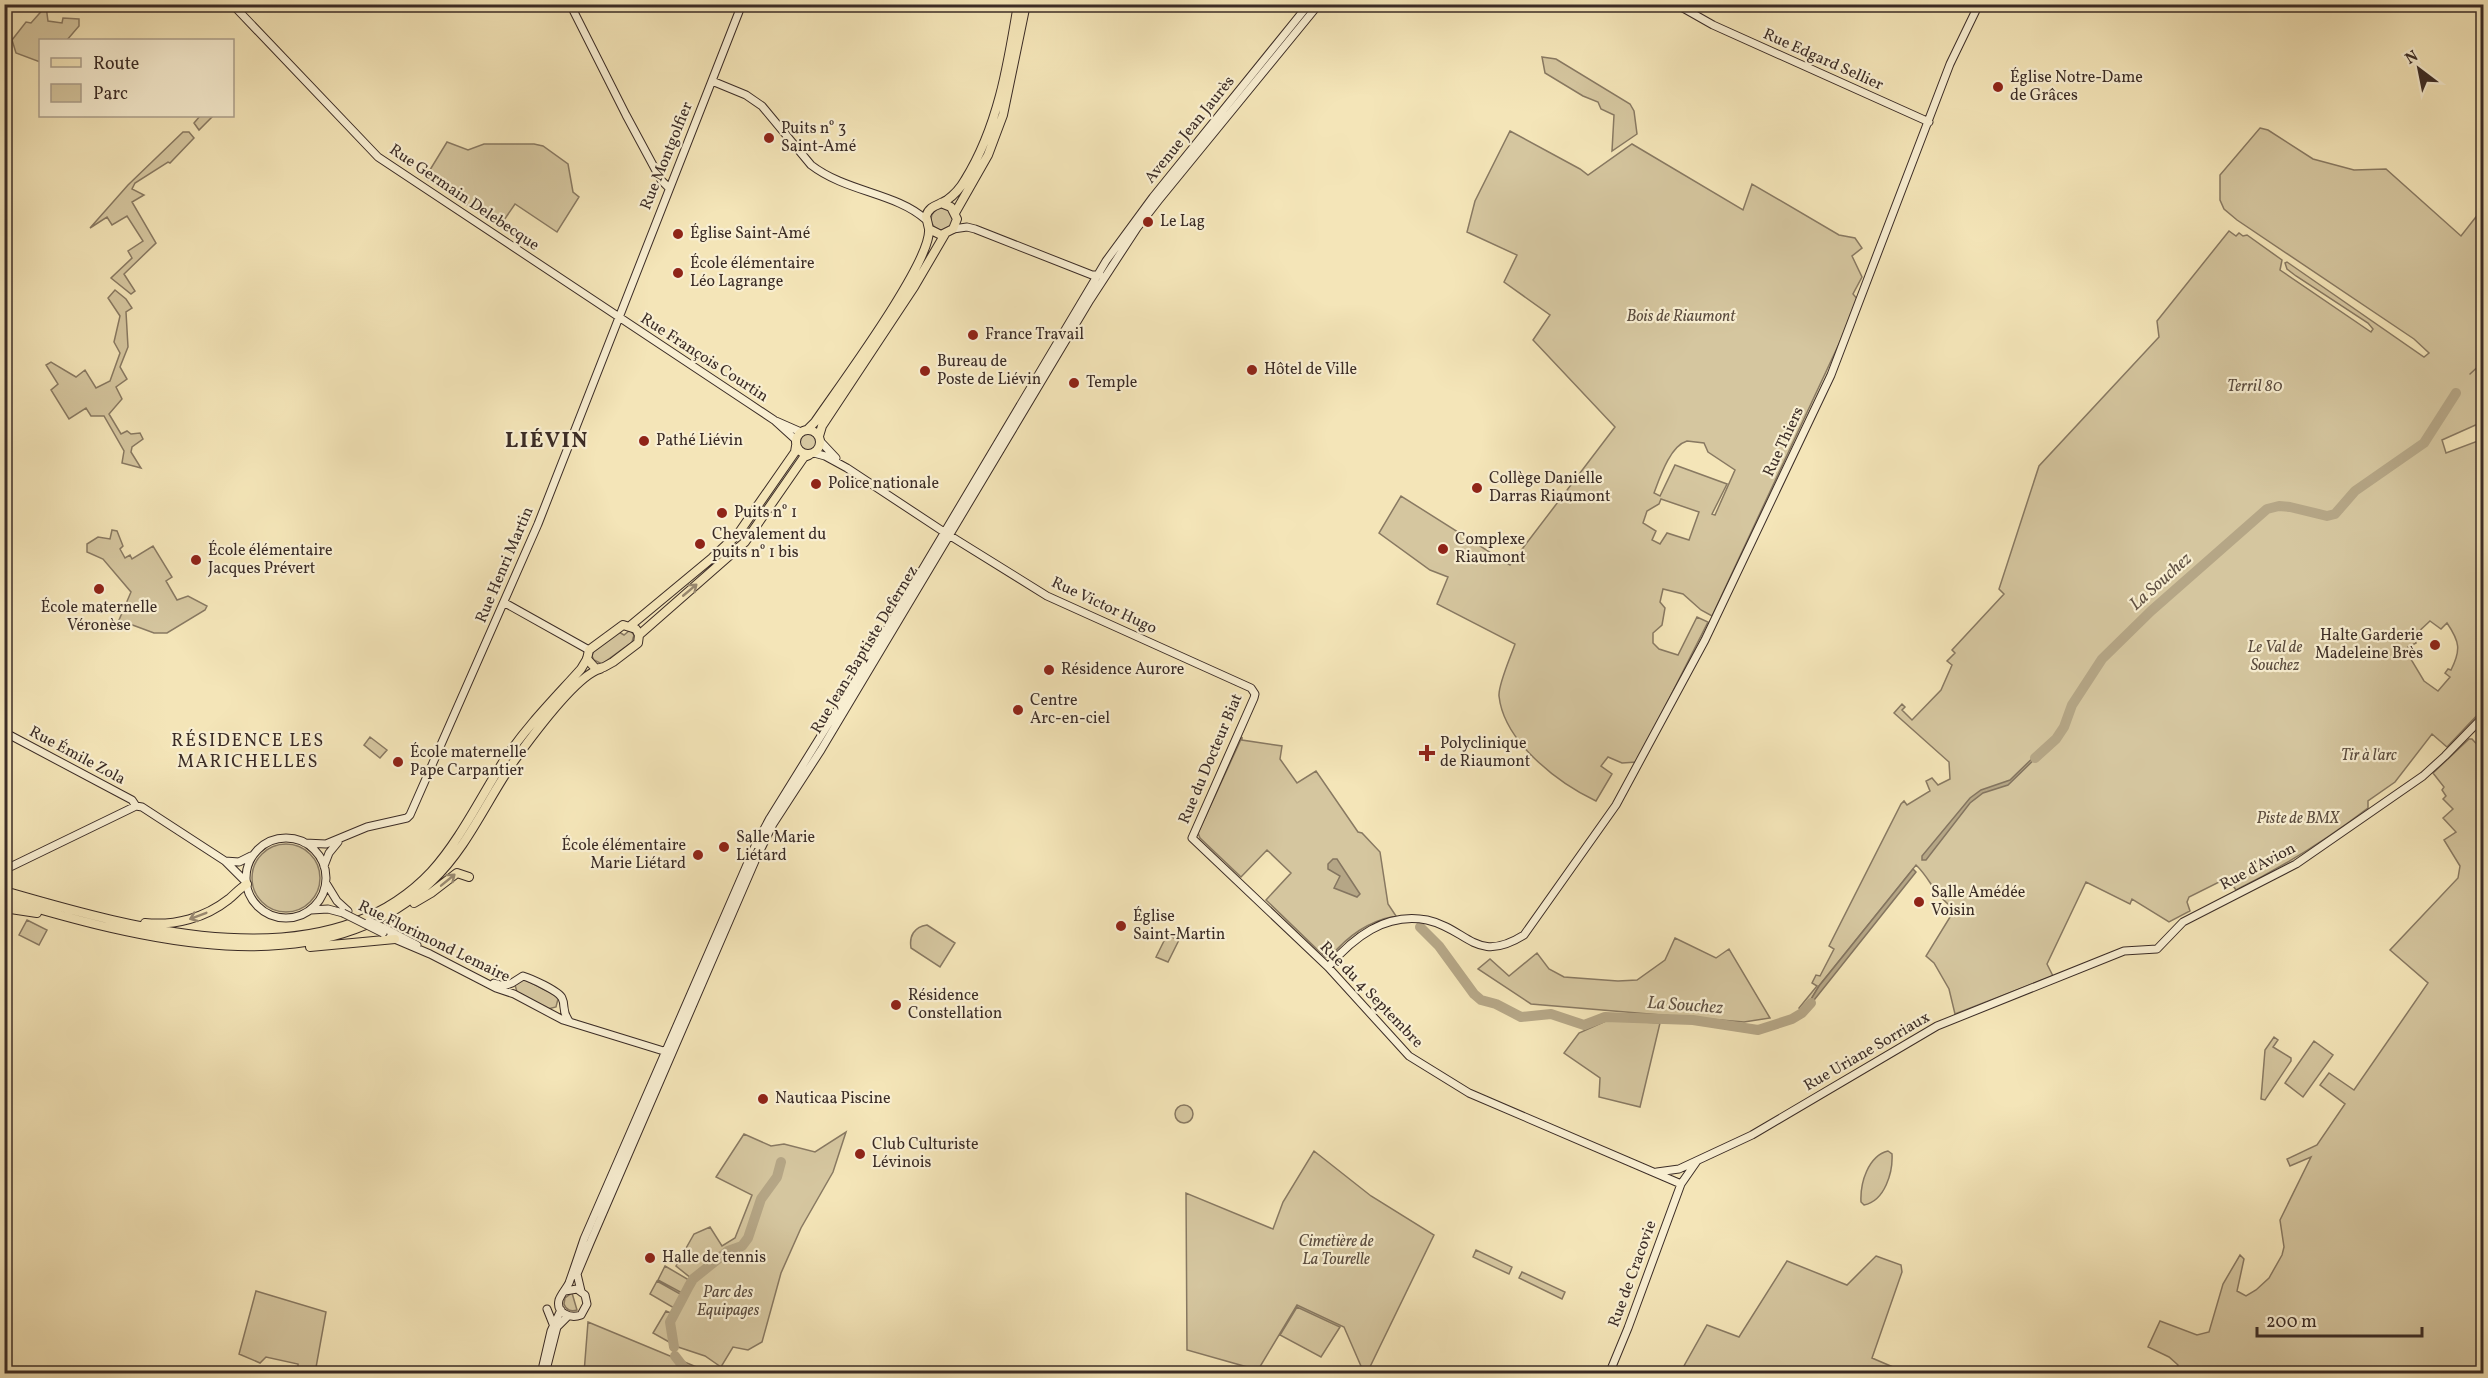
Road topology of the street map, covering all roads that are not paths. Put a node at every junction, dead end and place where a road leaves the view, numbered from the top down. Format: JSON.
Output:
{"nodes":[{"id":1,"x":232,"y":4,"type":"edge"},
{"id":2,"x":570,"y":4,"type":"edge"},
{"id":3,"x":742,"y":4,"type":"edge"},
{"id":4,"x":1018,"y":4,"type":"edge"},
{"id":5,"x":1026,"y":4,"type":"edge"},
{"id":6,"x":1309,"y":4,"type":"edge"},
{"id":7,"x":1318,"y":4,"type":"edge"},
{"id":8,"x":1676,"y":4,"type":"edge"},
{"id":9,"x":1979,"y":4,"type":"edge"},
{"id":10,"x":712,"y":81,"type":"junction"},
{"id":11,"x":1929,"y":122,"type":"junction"},
{"id":12,"x":668,"y":188,"type":"junction"},
{"id":13,"x":940,"y":203,"type":"junction"},
{"id":14,"x":931,"y":207,"type":"junction"},
{"id":15,"x":913,"y":209,"type":"junction"},
{"id":16,"x":956,"y":216,"type":"junction"},
{"id":17,"x":925,"y":219,"type":"junction"},
{"id":18,"x":967,"y":227,"type":"junction"},
{"id":19,"x":929,"y":229,"type":"junction"},
{"id":20,"x":953,"y":229,"type":"junction"},
{"id":21,"x":945,"y":234,"type":"junction"},
{"id":22,"x":929,"y":251,"type":"junction"},
{"id":23,"x":1107,"y":274,"type":"junction"},
{"id":24,"x":1098,"y":276,"type":"junction"},
{"id":25,"x":620,"y":319,"type":"junction"},
{"id":26,"x":774,"y":420,"type":"junction"},
{"id":27,"x":819,"y":424,"type":"junction"},
{"id":28,"x":804,"y":431,"type":"junction"},
{"id":29,"x":820,"y":439,"type":"junction"},
{"id":30,"x":796,"y":443,"type":"junction"},
{"id":31,"x":812,"y":454,"type":"junction"},
{"id":32,"x":846,"y":468,"type":"junction"},
{"id":33,"x":946,"y":534,"type":"junction"},
{"id":34,"x":504,"y":603,"type":"junction"},
{"id":35,"x":630,"y":626,"type":"junction"},
{"id":36,"x":639,"y":635,"type":"junction"},
{"id":37,"x":588,"y":654,"type":"junction"},
{"id":38,"x":600,"y":669,"type":"junction"},
{"id":39,"x":1254,"y":691,"type":"joint"},
{"id":40,"x":2484,"y":716,"type":"edge"},
{"id":41,"x":4,"y":732,"type":"edge"},
{"id":42,"x":136,"y":806,"type":"junction"},
{"id":43,"x":342,"y":838,"type":"junction"},
{"id":44,"x":1192,"y":838,"type":"joint"},
{"id":45,"x":305,"y":843,"type":"junction"},
{"id":46,"x":254,"y":854,"type":"junction"},
{"id":47,"x":225,"y":861,"type":"junction"},
{"id":48,"x":324,"y":866,"type":"junction"},
{"id":49,"x":4,"y":870,"type":"edge"},
{"id":50,"x":469,"y":877,"type":"dead end"},
{"id":51,"x":326,"y":882,"type":"junction"},
{"id":52,"x":247,"y":883,"type":"junction"},
{"id":53,"x":4,"y":891,"type":"edge"},
{"id":54,"x":4,"y":899,"type":"edge"},
{"id":55,"x":4,"y":908,"type":"edge"},
{"id":56,"x":309,"y":911,"type":"junction"},
{"id":57,"x":345,"y":912,"type":"junction"},
{"id":58,"x":54,"y":913,"type":"junction"},
{"id":59,"x":392,"y":914,"type":"junction"},
{"id":60,"x":102,"y":919,"type":"junction"},
{"id":61,"x":385,"y":931,"type":"junction"},
{"id":62,"x":395,"y":939,"type":"junction"},
{"id":63,"x":278,"y":945,"type":"junction"},
{"id":64,"x":1328,"y":967,"type":"junction"},
{"id":65,"x":2055,"y":980,"type":"joint"},
{"id":66,"x":512,"y":983,"type":"junction"},
{"id":67,"x":514,"y":994,"type":"junction"},
{"id":68,"x":562,"y":1005,"type":"junction"},
{"id":69,"x":549,"y":1012,"type":"junction"},
{"id":70,"x":569,"y":1021,"type":"junction"},
{"id":71,"x":668,"y":1052,"type":"junction"},
{"id":72,"x":1698,"y":1160,"type":"junction"},
{"id":73,"x":1679,"y":1169,"type":"junction"},
{"id":74,"x":1657,"y":1172,"type":"junction"},
{"id":75,"x":1680,"y":1182,"type":"junction"},
{"id":76,"x":580,"y":1290,"type":"junction"},
{"id":77,"x":565,"y":1291,"type":"junction"},
{"id":78,"x":547,"y":1309,"type":"dead end"},
{"id":79,"x":561,"y":1310,"type":"junction"},
{"id":80,"x":568,"y":1316,"type":"junction"},
{"id":81,"x":553,"y":1324,"type":"junction"},
{"id":82,"x":540,"y":1374,"type":"edge"},
{"id":83,"x":546,"y":1374,"type":"edge"},
{"id":84,"x":1609,"y":1374,"type":"edge"}],
"edges":[{"from":1,"to":25,"type":"street","name":"Rue Germain Delebecque"},
{"from":2,"to":12,"type":"street"},
{"from":3,"to":10,"type":"street","name":"Rue Montgolfier"},
{"from":4,"to":13,"type":"main road"},
{"from":5,"to":16,"type":"main road"},
{"from":6,"to":24,"type":"street","name":"Avenue Jean Jaurès"},
{"from":7,"to":23,"type":"street","name":"Avenue Jean Jaurès"},
{"from":8,"to":11,"type":"street","name":"Rue Edgard Sellier"},
{"from":9,"to":11,"type":"street","name":"Rue Thiers"},
{"from":10,"to":12,"type":"street","name":"Rue Montgolfier"},
{"from":10,"to":15,"type":"street"},
{"from":11,"to":64,"type":"street","name":"Rue Thiers"},
{"from":12,"to":25,"type":"street","name":"Rue Montgolfier"},
{"from":13,"to":14,"type":"main road"},
{"from":13,"to":16,"type":"main road"},
{"from":14,"to":15,"type":"street"},
{"from":14,"to":17,"type":"main road"},
{"from":15,"to":17,"type":"street"},
{"from":16,"to":18,"type":"street"},
{"from":16,"to":20,"type":"main road"},
{"from":17,"to":19,"type":"main road"},
{"from":18,"to":20,"type":"street"},
{"from":18,"to":24,"type":"street"},
{"from":19,"to":21,"type":"main road"},
{"from":19,"to":22,"type":"main road"},
{"from":20,"to":21,"type":"main road"},
{"from":21,"to":22,"type":"main road"},
{"from":22,"to":27,"type":"main road"},
{"from":23,"to":24,"type":"street"},
{"from":23,"to":33,"type":"street","name":"Rue Jean-Baptiste Defernez"},
{"from":24,"to":33,"type":"street","name":"Rue Jean-Baptiste Defernez"},
{"from":25,"to":26,"type":"street","name":"Rue François Courtin"},
{"from":25,"to":34,"type":"street","name":"Rue Henri Martin"},
{"from":26,"to":28,"type":"street"},
{"from":26,"to":30,"type":"street"},
{"from":27,"to":28,"type":"main road"},
{"from":27,"to":29,"type":"main road"},
{"from":28,"to":29,"type":"main road"},
{"from":28,"to":30,"type":"main road"},
{"from":29,"to":31,"type":"main road"},
{"from":29,"to":32,"type":"street"},
{"from":30,"to":31,"type":"main road"},
{"from":30,"to":35,"type":"main road"},
{"from":31,"to":32,"type":"street"},
{"from":36,"to":31,"type":"main road","one_way":true},
{"from":32,"to":33,"type":"street"},
{"from":33,"to":39,"type":"street","name":"Rue Victor Hugo"},
{"from":33,"to":71,"type":"street","name":"Rue Jean-Baptiste Defernez"},
{"from":34,"to":37,"type":"street"},
{"from":34,"to":43,"type":"street","name":"Rue Henri Martin"},
{"from":35,"to":36,"type":"main road"},
{"from":35,"to":37,"type":"main road"},
{"from":36,"to":38,"type":"main road"},
{"from":37,"to":38,"type":"main road"},
{"from":37,"to":60,"type":"highway"},
{"from":38,"to":59,"type":"highway"},
{"from":39,"to":44,"type":"street","name":"Rue du Docteur Biat"},
{"from":40,"to":65,"type":"street","name":"Rue d'Avion"},
{"from":41,"to":42,"type":"street","name":"Rue Émile Zola"},
{"from":42,"to":47,"type":"street","name":"Rue Émile Zola"},
{"from":42,"to":49,"type":"street"},
{"from":43,"to":45,"type":"street"},
{"from":43,"to":48,"type":"street"},
{"from":44,"to":64,"type":"street","name":"Rue du 4 Septembre"},
{"from":45,"to":46,"type":"street"},
{"from":45,"to":48,"type":"street"},
{"from":46,"to":47,"type":"street"},
{"from":46,"to":52,"type":"street"},
{"from":47,"to":52,"type":"street","name":"Rue Émile Zola"},
{"from":48,"to":51,"type":"street"},
{"from":59,"to":50,"type":"highway","one_way":true},
{"from":51,"to":56,"type":"street"},
{"from":51,"to":57,"type":"street"},
{"from":52,"to":56,"type":"street"},
{"from":52,"to":60,"type":"highway","one_way":true},
{"from":53,"to":60,"type":"highway"},
{"from":54,"to":58,"type":"highway"},
{"from":55,"to":58,"type":"highway"},
{"from":56,"to":57,"type":"street"},
{"from":57,"to":61,"type":"street","name":"Rue Florimond Lemaire","bridge":true},
{"from":58,"to":63,"type":"highway"},
{"from":59,"to":63,"type":"highway"},
{"from":61,"to":62,"type":"street","name":"Rue Florimond Lemaire"},
{"from":61,"to":66,"type":"street","name":"Rue Florimond Lemaire"},
{"from":62,"to":63,"type":"highway"},
{"from":62,"to":67,"type":"street","name":"Rue Florimond Lemaire"},
{"from":64,"to":74,"type":"street","name":"Rue du 4 Septembre"},
{"from":65,"to":72,"type":"street","name":"Rue Uriane Sorriaux"},
{"from":66,"to":67,"type":"street"},
{"from":66,"to":68,"type":"street","name":"Rue Florimond Lemaire"},
{"from":67,"to":69,"type":"street","name":"Rue Florimond Lemaire"},
{"from":68,"to":69,"type":"street"},
{"from":68,"to":70,"type":"street"},
{"from":69,"to":70,"type":"street","name":"Rue Florimond Lemaire"},
{"from":70,"to":71,"type":"street","name":"Rue Florimond Lemaire"},
{"from":71,"to":76,"type":"street"},
{"from":71,"to":77,"type":"street"},
{"from":72,"to":73,"type":"street","name":"Rue Uriane Sorriaux"},
{"from":72,"to":75,"type":"street","name":"Rue Uriane Sorriaux"},
{"from":73,"to":74,"type":"street"},
{"from":73,"to":75,"type":"street"},
{"from":74,"to":75,"type":"street","name":"Rue du 4 Septembre"},
{"from":75,"to":84,"type":"street","name":"Rue de Cracovie"},
{"from":76,"to":77,"type":"street"},
{"from":76,"to":80,"type":"street"},
{"from":77,"to":79,"type":"street"},
{"from":78,"to":81,"type":"street"},
{"from":79,"to":80,"type":"street"},
{"from":79,"to":81,"type":"street"},
{"from":80,"to":83,"type":"street"},
{"from":81,"to":82,"type":"street"}]}
